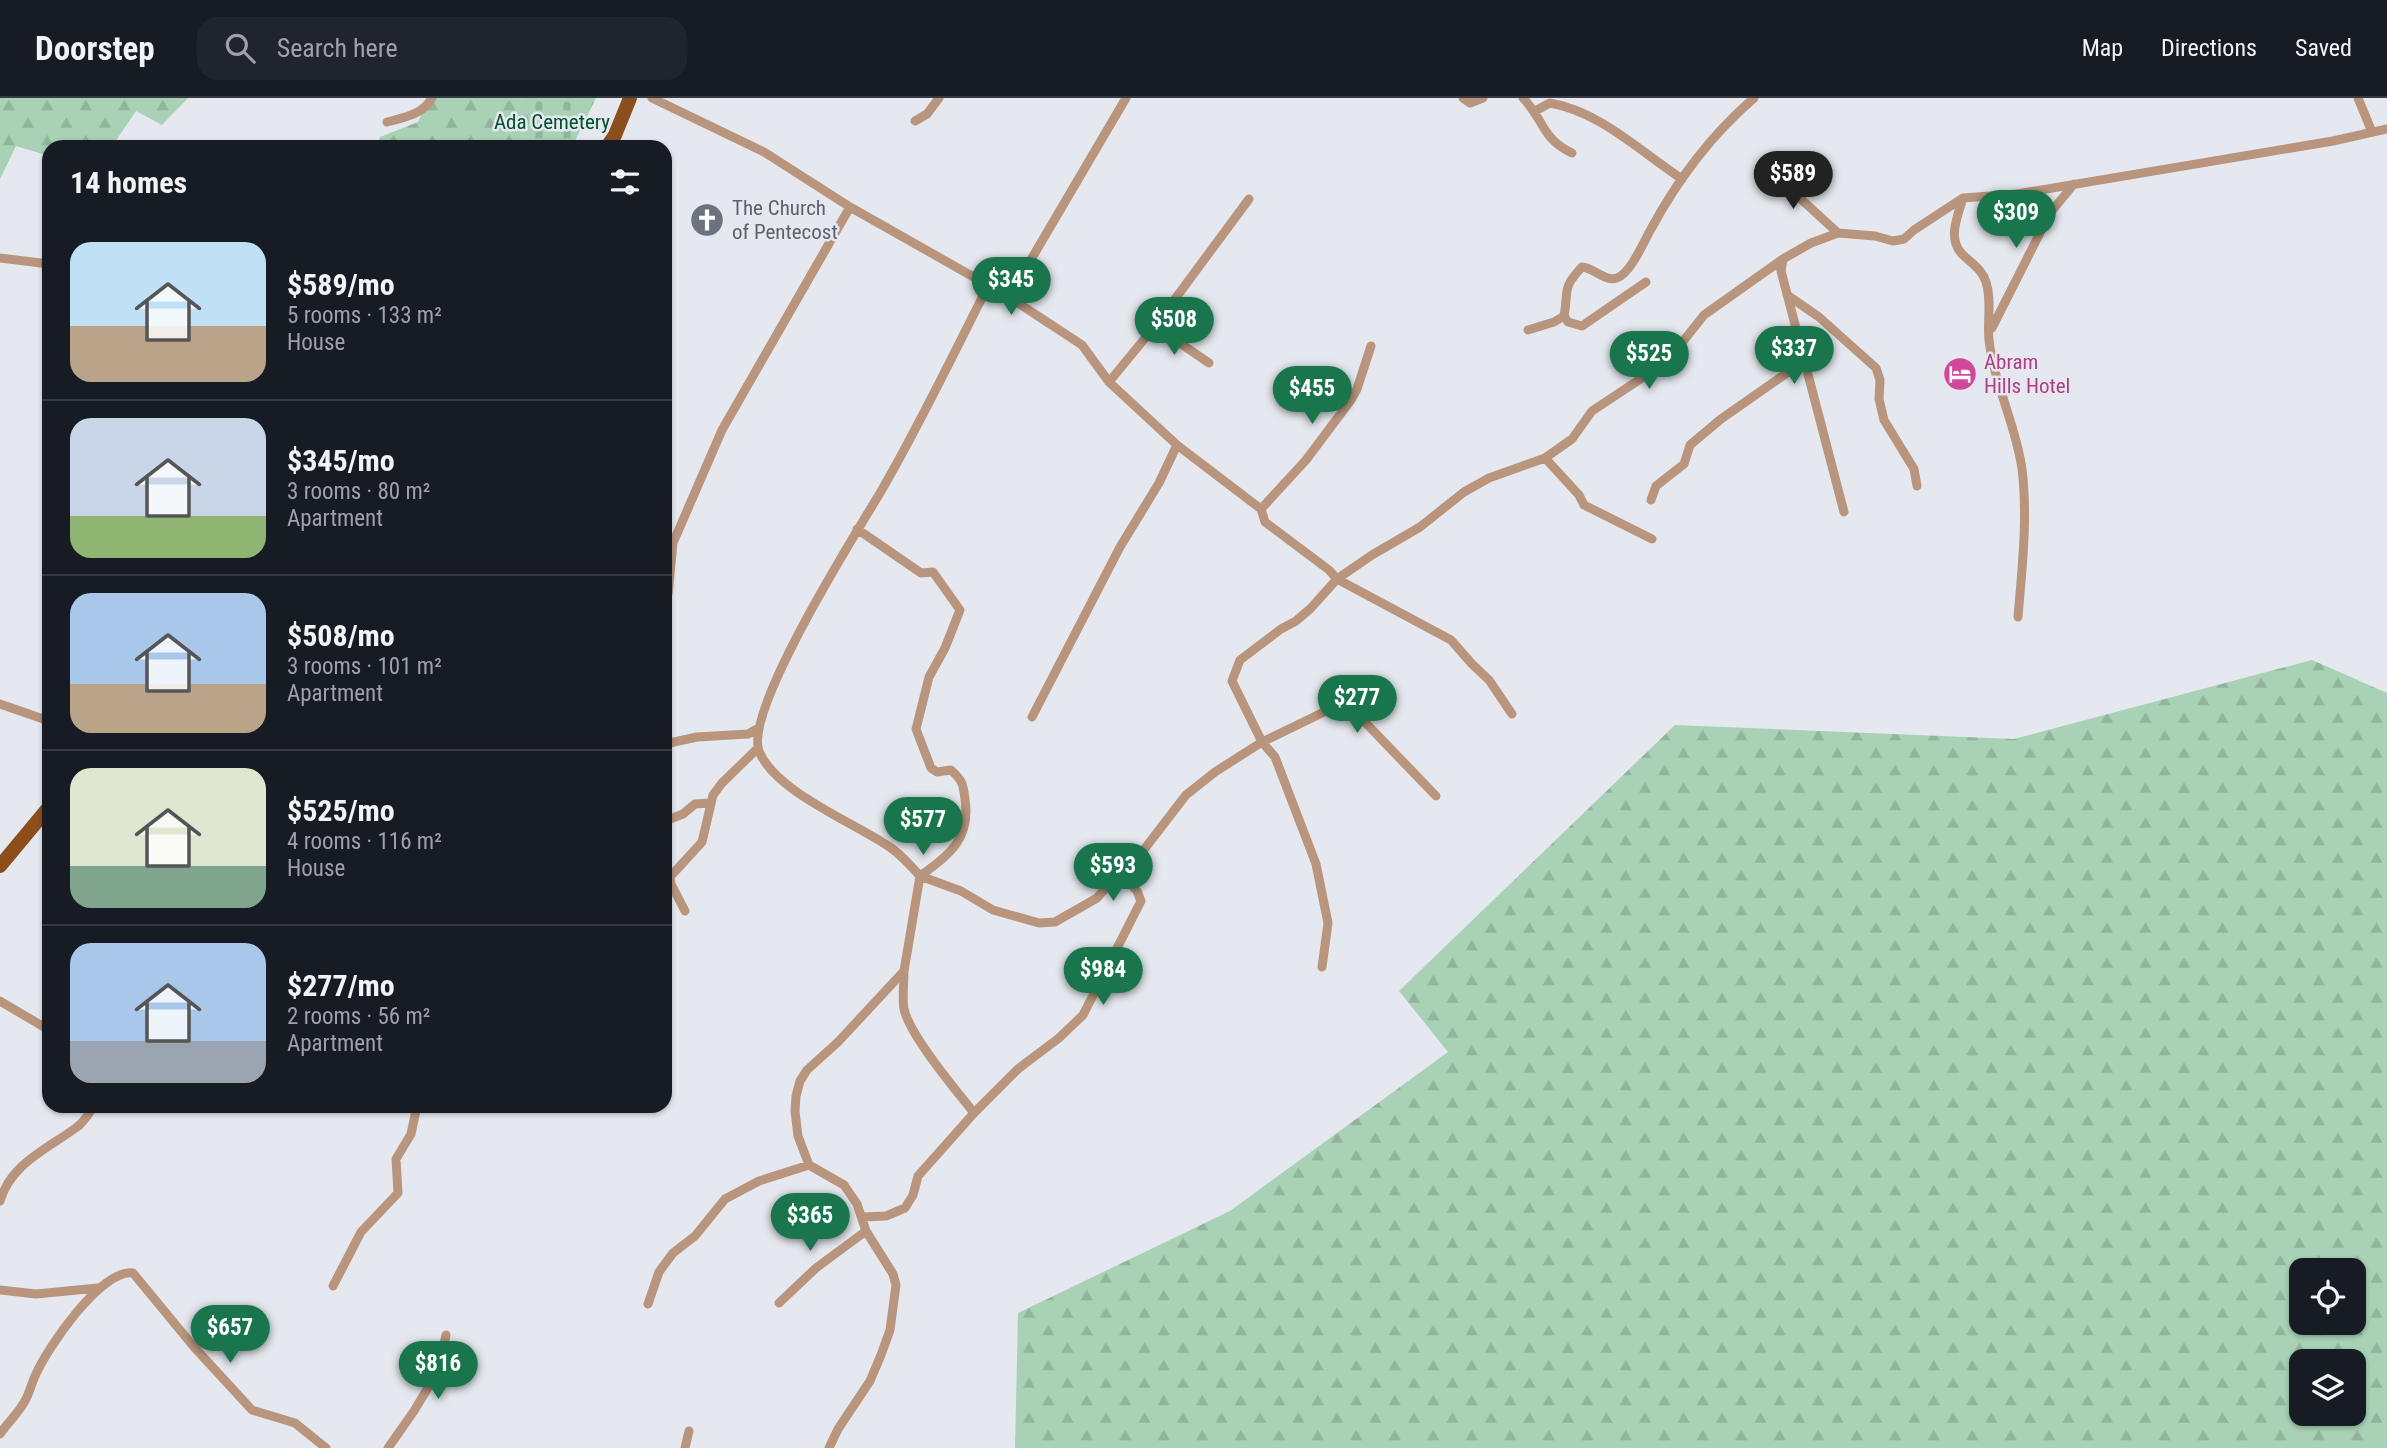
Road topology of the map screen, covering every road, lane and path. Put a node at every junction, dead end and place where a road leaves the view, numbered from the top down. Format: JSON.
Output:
{"nodes":[{"id":1,"x":432,"y":98,"type":"edge"},
{"id":2,"x":630,"y":98,"type":"edge"},
{"id":3,"x":652,"y":98,"type":"edge"},
{"id":4,"x":939,"y":98,"type":"edge"},
{"id":5,"x":1126,"y":98,"type":"edge"},
{"id":6,"x":1463,"y":98,"type":"edge"},
{"id":7,"x":1483,"y":98,"type":"edge"},
{"id":8,"x":1524,"y":98,"type":"edge"},
{"id":9,"x":2358,"y":98,"type":"edge"},
{"id":10,"x":1748,"y":100,"type":"edge"},
{"id":11,"x":1535,"y":111,"type":"junction"},
{"id":12,"x":915,"y":121,"type":"dead end"},
{"id":13,"x":387,"y":122,"type":"dead end"},
{"id":14,"x":2387,"y":129,"type":"edge"},
{"id":15,"x":2372,"y":132,"type":"junction"},
{"id":16,"x":612,"y":140,"type":"edge"},
{"id":17,"x":1572,"y":153,"type":"dead end"},
{"id":18,"x":1767,"y":168,"type":"dead end"},
{"id":19,"x":1682,"y":179,"type":"junction"},
{"id":20,"x":2074,"y":184,"type":"junction"},
{"id":21,"x":1963,"y":198,"type":"junction"},
{"id":22,"x":1249,"y":199,"type":"dead end"},
{"id":23,"x":850,"y":207,"type":"junction"},
{"id":24,"x":1838,"y":233,"type":"junction"},
{"id":25,"x":0,"y":258,"type":"edge"},
{"id":26,"x":1783,"y":259,"type":"junction"},
{"id":27,"x":42,"y":263,"type":"edge"},
{"id":28,"x":1767,"y":270,"type":"junction"},
{"id":29,"x":1780,"y":271,"type":"junction"},
{"id":30,"x":1646,"y":282,"type":"dead end"},
{"id":31,"x":988,"y":286,"type":"junction"},
{"id":32,"x":1787,"y":295,"type":"junction"},
{"id":33,"x":1009,"y":297,"type":"junction"},
{"id":34,"x":1564,"y":316,"type":"junction"},
{"id":35,"x":1155,"y":326,"type":"junction"},
{"id":36,"x":1528,"y":330,"type":"dead end"},
{"id":37,"x":1989,"y":334,"type":"junction"},
{"id":38,"x":1371,"y":346,"type":"dead end"},
{"id":39,"x":1804,"y":361,"type":"junction"},
{"id":40,"x":1209,"y":363,"type":"dead end"},
{"id":41,"x":1109,"y":382,"type":"junction"},
{"id":42,"x":1178,"y":445,"type":"junction"},
{"id":43,"x":1545,"y":458,"type":"junction"},
{"id":44,"x":1917,"y":486,"type":"dead end"},
{"id":45,"x":1651,"y":500,"type":"dead end"},
{"id":46,"x":1261,"y":509,"type":"junction"},
{"id":47,"x":1844,"y":512,"type":"dead end"},
{"id":48,"x":857,"y":529,"type":"junction"},
{"id":49,"x":1652,"y":539,"type":"dead end"},
{"id":50,"x":672,"y":553,"type":"edge"},
{"id":51,"x":1337,"y":579,"type":"junction"},
{"id":52,"x":2018,"y":617,"type":"dead end"},
{"id":53,"x":0,"y":704,"type":"edge"},
{"id":54,"x":1512,"y":714,"type":"dead end"},
{"id":55,"x":1032,"y":717,"type":"dead end"},
{"id":56,"x":42,"y":719,"type":"edge"},
{"id":57,"x":759,"y":728,"type":"junction"},
{"id":58,"x":672,"y":742,"type":"edge"},
{"id":59,"x":1262,"y":742,"type":"junction"},
{"id":60,"x":758,"y":748,"type":"junction"},
{"id":61,"x":1436,"y":796,"type":"dead end"},
{"id":62,"x":709,"y":803,"type":"junction"},
{"id":63,"x":672,"y":818,"type":"edge"},
{"id":64,"x":42,"y":820,"type":"edge"},
{"id":65,"x":0,"y":866,"type":"edge"},
{"id":66,"x":1119,"y":872,"type":"junction"},
{"id":67,"x":672,"y":874,"type":"edge"},
{"id":68,"x":920,"y":876,"type":"junction"},
{"id":69,"x":672,"y":893,"type":"edge"},
{"id":70,"x":685,"y":911,"type":"dead end"},
{"id":71,"x":1322,"y":967,"type":"dead end"},
{"id":72,"x":904,"y":971,"type":"junction"},
{"id":73,"x":0,"y":1001,"type":"edge"},
{"id":74,"x":42,"y":1026,"type":"edge"},
{"id":75,"x":89,"y":1113,"type":"edge"},
{"id":76,"x":416,"y":1113,"type":"edge"},
{"id":77,"x":974,"y":1113,"type":"junction"},
{"id":78,"x":809,"y":1165,"type":"junction"},
{"id":79,"x":0,"y":1201,"type":"edge"},
{"id":80,"x":863,"y":1217,"type":"junction"},
{"id":81,"x":866,"y":1231,"type":"junction"},
{"id":82,"x":333,"y":1286,"type":"dead end"},
{"id":83,"x":98,"y":1288,"type":"junction"},
{"id":84,"x":0,"y":1290,"type":"edge"},
{"id":85,"x":779,"y":1303,"type":"dead end"},
{"id":86,"x":648,"y":1304,"type":"dead end"},
{"id":87,"x":446,"y":1335,"type":"dead end"},
{"id":88,"x":689,"y":1431,"type":"dead end"},
{"id":89,"x":0,"y":1434,"type":"edge"},
{"id":90,"x":326,"y":1448,"type":"edge"},
{"id":91,"x":388,"y":1448,"type":"edge"},
{"id":92,"x":685,"y":1448,"type":"edge"},
{"id":93,"x":829,"y":1448,"type":"edge"}],
"edges":[{"from":1,"to":13,"type":"street"},
{"from":2,"to":16,"type":"main road"},
{"from":3,"to":23,"type":"street"},
{"from":4,"to":12,"type":"street"},
{"from":5,"to":33,"type":"street"},
{"from":6,"to":7,"type":"street"},
{"from":8,"to":11,"type":"street"},
{"from":9,"to":15,"type":"street"},
{"from":10,"to":19,"type":"street"},
{"from":11,"to":17,"type":"street"},
{"from":11,"to":19,"type":"street"},
{"from":14,"to":15,"type":"street"},
{"from":15,"to":20,"type":"street"},
{"from":18,"to":24,"type":"street"},
{"from":19,"to":34,"type":"street"},
{"from":20,"to":21,"type":"street"},
{"from":20,"to":37,"type":"street"},
{"from":21,"to":24,"type":"street"},
{"from":21,"to":37,"type":"street"},
{"from":22,"to":35,"type":"street"},
{"from":23,"to":31,"type":"street"},
{"from":23,"to":50,"type":"street"},
{"from":24,"to":26,"type":"street"},
{"from":25,"to":27,"type":"street"},
{"from":26,"to":28,"type":"street"},
{"from":26,"to":29,"type":"street"},
{"from":28,"to":29,"type":"street"},
{"from":28,"to":43,"type":"street"},
{"from":29,"to":32,"type":"street"},
{"from":30,"to":34,"type":"street"},
{"from":31,"to":33,"type":"street"},
{"from":31,"to":48,"type":"street"},
{"from":32,"to":39,"type":"street"},
{"from":32,"to":44,"type":"street"},
{"from":33,"to":41,"type":"street"},
{"from":34,"to":36,"type":"street"},
{"from":35,"to":40,"type":"street"},
{"from":35,"to":41,"type":"street"},
{"from":37,"to":52,"type":"street"},
{"from":38,"to":46,"type":"street"},
{"from":39,"to":45,"type":"street"},
{"from":39,"to":47,"type":"street"},
{"from":41,"to":42,"type":"street"},
{"from":42,"to":46,"type":"street"},
{"from":42,"to":55,"type":"street"},
{"from":43,"to":49,"type":"street"},
{"from":43,"to":51,"type":"street"},
{"from":46,"to":51,"type":"street"},
{"from":48,"to":57,"type":"street"},
{"from":48,"to":68,"type":"street"},
{"from":51,"to":54,"type":"street"},
{"from":51,"to":59,"type":"street"},
{"from":53,"to":56,"type":"street"},
{"from":57,"to":58,"type":"street"},
{"from":57,"to":60,"type":"street"},
{"from":59,"to":61,"type":"street"},
{"from":59,"to":66,"type":"street"},
{"from":59,"to":71,"type":"street"},
{"from":60,"to":62,"type":"street"},
{"from":60,"to":68,"type":"street"},
{"from":62,"to":63,"type":"street"},
{"from":62,"to":67,"type":"street"},
{"from":64,"to":65,"type":"main road"},
{"from":66,"to":68,"type":"street"},
{"from":66,"to":77,"type":"street"},
{"from":68,"to":72,"type":"street"},
{"from":69,"to":70,"type":"street"},
{"from":72,"to":77,"type":"street"},
{"from":72,"to":78,"type":"street"},
{"from":73,"to":74,"type":"street"},
{"from":75,"to":79,"type":"street"},
{"from":76,"to":82,"type":"street"},
{"from":77,"to":80,"type":"street"},
{"from":78,"to":80,"type":"street"},
{"from":78,"to":86,"type":"street"},
{"from":80,"to":81,"type":"street"},
{"from":81,"to":85,"type":"street"},
{"from":81,"to":93,"type":"street"},
{"from":83,"to":84,"type":"street"},
{"from":83,"to":89,"type":"street"},
{"from":83,"to":90,"type":"street"},
{"from":87,"to":91,"type":"street"},
{"from":88,"to":92,"type":"street"}]}
